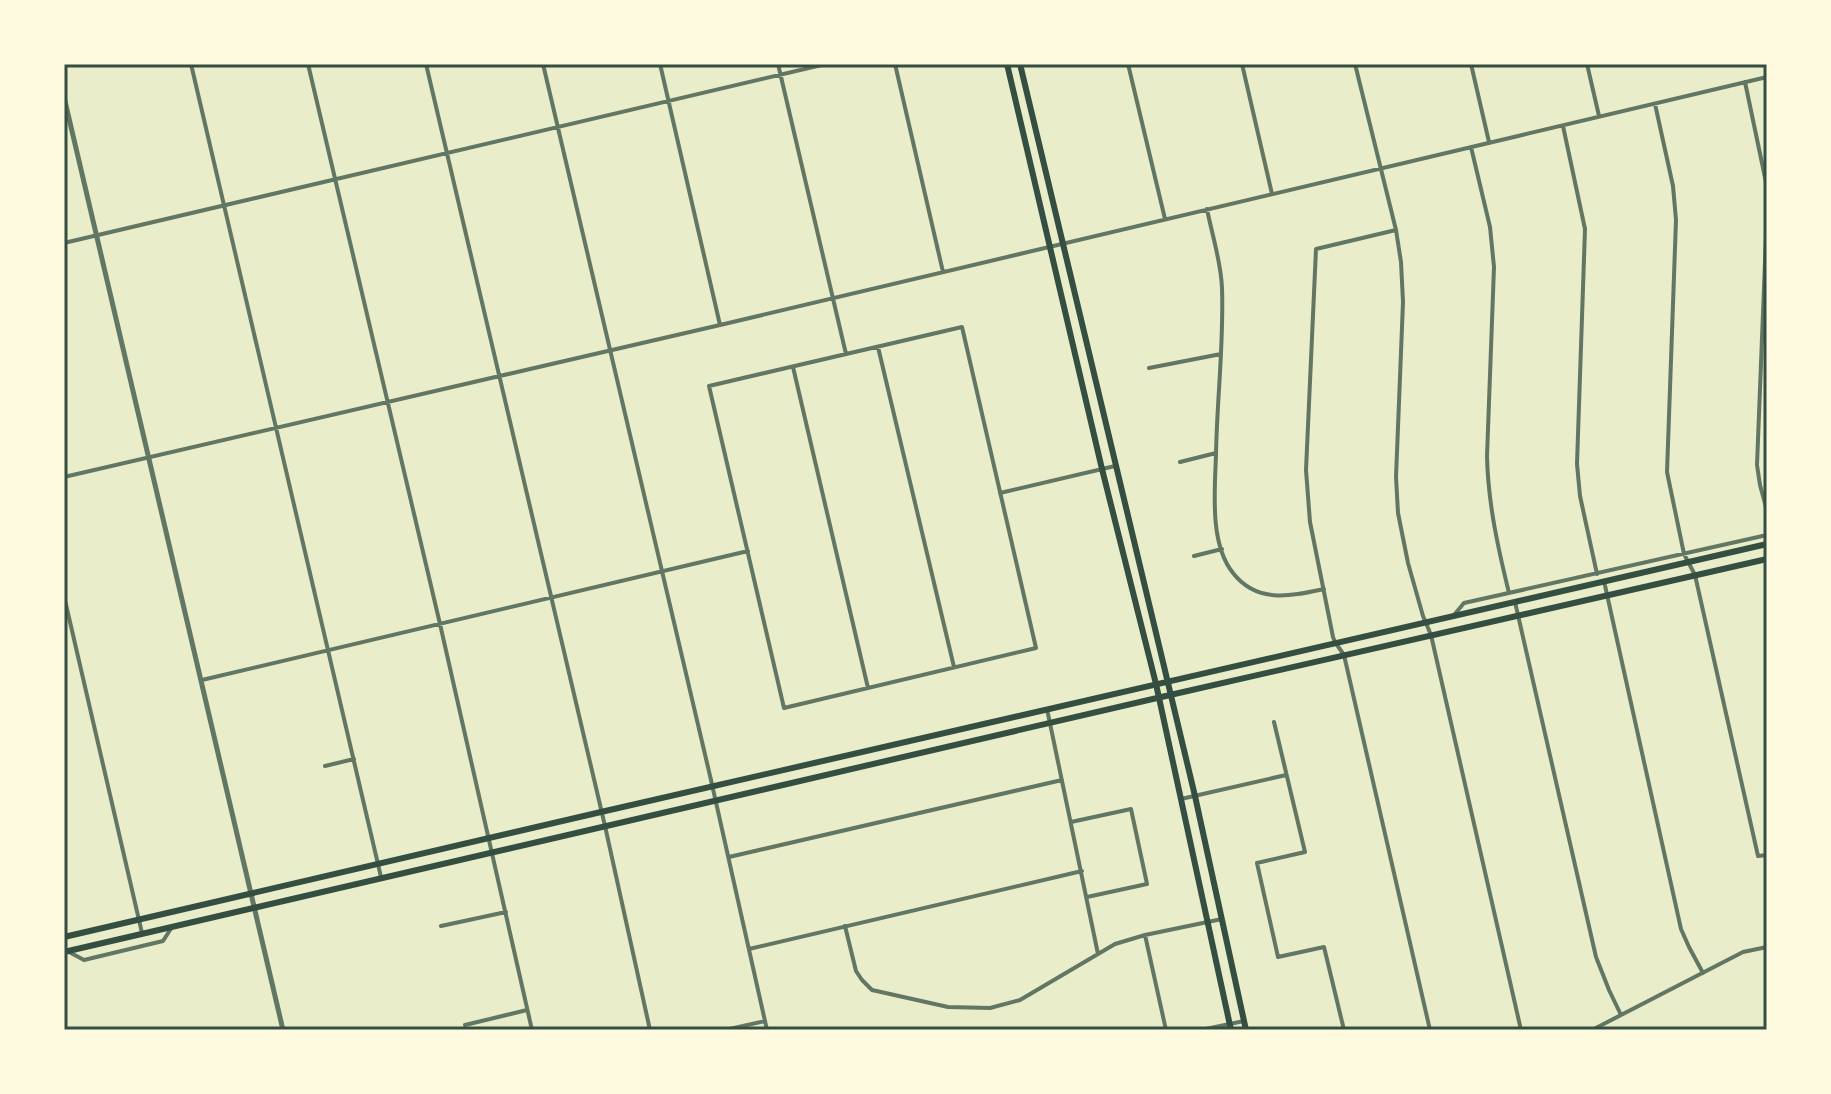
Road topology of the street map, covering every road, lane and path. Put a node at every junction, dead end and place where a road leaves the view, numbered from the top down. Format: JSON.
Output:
{"nodes":[{"id":1,"x":191,"y":64,"type":"edge"},
{"id":2,"x":308,"y":64,"type":"edge"},
{"id":3,"x":426,"y":64,"type":"edge"},
{"id":4,"x":543,"y":64,"type":"edge"},
{"id":5,"x":660,"y":64,"type":"edge"},
{"id":6,"x":778,"y":64,"type":"edge"},
{"id":7,"x":826,"y":64,"type":"edge"},
{"id":8,"x":895,"y":64,"type":"edge"},
{"id":9,"x":1007,"y":64,"type":"edge"},
{"id":10,"x":1020,"y":64,"type":"edge"},
{"id":11,"x":1128,"y":64,"type":"edge"},
{"id":12,"x":1242,"y":64,"type":"edge"},
{"id":13,"x":1355,"y":64,"type":"edge"},
{"id":14,"x":1471,"y":64,"type":"edge"},
{"id":15,"x":1587,"y":64,"type":"edge"},
{"id":16,"x":780,"y":75,"type":"junction"},
{"id":17,"x":1767,"y":77,"type":"edge"},
{"id":18,"x":1745,"y":82,"type":"junction"},
{"id":19,"x":64,"y":97,"type":"edge"},
{"id":20,"x":669,"y":101,"type":"junction"},
{"id":21,"x":1655,"y":104,"type":"junction"},
{"id":22,"x":1599,"y":117,"type":"junction"},
{"id":23,"x":1563,"y":126,"type":"junction"},
{"id":24,"x":558,"y":127,"type":"junction"},
{"id":25,"x":1489,"y":142,"type":"junction"},
{"id":26,"x":1471,"y":147,"type":"junction"},
{"id":27,"x":446,"y":153,"type":"junction"},
{"id":28,"x":1381,"y":169,"type":"junction"},
{"id":29,"x":335,"y":179,"type":"junction"},
{"id":30,"x":1767,"y":187,"type":"edge"},
{"id":31,"x":1272,"y":194,"type":"junction"},
{"id":32,"x":224,"y":206,"type":"junction"},
{"id":33,"x":1207,"y":209,"type":"junction"},
{"id":34,"x":1767,"y":211,"type":"edge"},
{"id":35,"x":1165,"y":219,"type":"junction"},
{"id":36,"x":1396,"y":230,"type":"junction"},
{"id":37,"x":96,"y":235,"type":"junction"},
{"id":38,"x":64,"y":243,"type":"edge"},
{"id":39,"x":1063,"y":244,"type":"junction"},
{"id":40,"x":1049,"y":247,"type":"junction"},
{"id":41,"x":943,"y":272,"type":"junction"},
{"id":42,"x":832,"y":298,"type":"junction"},
{"id":43,"x":720,"y":325,"type":"junction"},
{"id":44,"x":878,"y":347,"type":"junction"},
{"id":45,"x":610,"y":351,"type":"junction"},
{"id":46,"x":846,"y":354,"type":"junction"},
{"id":47,"x":1221,"y":354,"type":"junction"},
{"id":48,"x":793,"y":367,"type":"junction"},
{"id":49,"x":1149,"y":368,"type":"dead end"},
{"id":50,"x":499,"y":376,"type":"junction"},
{"id":51,"x":387,"y":402,"type":"junction"},
{"id":52,"x":277,"y":428,"type":"junction"},
{"id":53,"x":1216,"y":453,"type":"junction"},
{"id":54,"x":149,"y":457,"type":"junction"},
{"id":55,"x":1180,"y":462,"type":"dead end"},
{"id":56,"x":1115,"y":466,"type":"junction"},
{"id":57,"x":1102,"y":469,"type":"junction"},
{"id":58,"x":64,"y":477,"type":"edge"},
{"id":59,"x":1000,"y":493,"type":"junction"},
{"id":60,"x":1767,"y":511,"type":"edge"},
{"id":61,"x":1767,"y":535,"type":"edge"},
{"id":62,"x":1767,"y":544,"type":"edge"},
{"id":63,"x":1222,"y":549,"type":"junction"},
{"id":64,"x":748,"y":551,"type":"junction"},
{"id":65,"x":1194,"y":556,"type":"dead end"},
{"id":66,"x":1685,"y":558,"type":"junction"},
{"id":67,"x":1767,"y":559,"type":"edge"},
{"id":68,"x":662,"y":572,"type":"junction"},
{"id":69,"x":1597,"y":574,"type":"junction"},
{"id":70,"x":1695,"y":575,"type":"junction"},
{"id":71,"x":1604,"y":581,"type":"junction"},
{"id":72,"x":1324,"y":589,"type":"junction"},
{"id":73,"x":1509,"y":593,"type":"junction"},
{"id":74,"x":1608,"y":595,"type":"junction"},
{"id":75,"x":64,"y":596,"type":"edge"},
{"id":76,"x":551,"y":598,"type":"junction"},
{"id":77,"x":1515,"y":602,"type":"junction"},
{"id":78,"x":1454,"y":615,"type":"junction"},
{"id":79,"x":1519,"y":615,"type":"junction"},
{"id":80,"x":1424,"y":622,"type":"junction"},
{"id":81,"x":440,"y":624,"type":"junction"},
{"id":82,"x":1431,"y":635,"type":"junction"},
{"id":83,"x":1335,"y":642,"type":"junction"},
{"id":84,"x":329,"y":651,"type":"junction"},
{"id":85,"x":1344,"y":655,"type":"junction"},
{"id":86,"x":954,"y":668,"type":"junction"},
{"id":87,"x":202,"y":680,"type":"junction"},
{"id":88,"x":1167,"y":681,"type":"junction"},
{"id":89,"x":1156,"y":684,"type":"junction"},
{"id":90,"x":868,"y":688,"type":"junction"},
{"id":91,"x":1170,"y":695,"type":"junction"},
{"id":92,"x":1159,"y":698,"type":"junction"},
{"id":93,"x":1047,"y":709,"type":"junction"},
{"id":94,"x":1274,"y":722,"type":"dead end"},
{"id":95,"x":1049,"y":723,"type":"junction"},
{"id":96,"x":354,"y":759,"type":"junction"},
{"id":97,"x":325,"y":766,"type":"dead end"},
{"id":98,"x":1286,"y":775,"type":"junction"},
{"id":99,"x":1062,"y":780,"type":"junction"},
{"id":100,"x":712,"y":786,"type":"junction"},
{"id":101,"x":1195,"y":796,"type":"junction"},
{"id":102,"x":1181,"y":799,"type":"junction"},
{"id":103,"x":715,"y":800,"type":"junction"},
{"id":104,"x":601,"y":812,"type":"junction"},
{"id":105,"x":1071,"y":822,"type":"junction"},
{"id":106,"x":605,"y":826,"type":"junction"},
{"id":107,"x":489,"y":838,"type":"junction"},
{"id":108,"x":492,"y":852,"type":"junction"},
{"id":109,"x":1767,"y":855,"type":"edge"},
{"id":110,"x":728,"y":857,"type":"junction"},
{"id":111,"x":378,"y":864,"type":"junction"},
{"id":112,"x":1082,"y":871,"type":"junction"},
{"id":113,"x":381,"y":877,"type":"junction"},
{"id":114,"x":252,"y":893,"type":"junction"},
{"id":115,"x":1087,"y":897,"type":"junction"},
{"id":116,"x":255,"y":907,"type":"junction"},
{"id":117,"x":506,"y":912,"type":"junction"},
{"id":118,"x":139,"y":919,"type":"junction"},
{"id":119,"x":1222,"y":919,"type":"junction"},
{"id":120,"x":1208,"y":922,"type":"junction"},
{"id":121,"x":441,"y":926,"type":"dead end"},
{"id":122,"x":845,"y":926,"type":"junction"},
{"id":123,"x":172,"y":927,"type":"junction"},
{"id":124,"x":142,"y":934,"type":"junction"},
{"id":125,"x":1145,"y":935,"type":"junction"},
{"id":126,"x":64,"y":937,"type":"edge"},
{"id":127,"x":1767,"y":947,"type":"edge"},
{"id":128,"x":748,"y":949,"type":"junction"},
{"id":129,"x":65,"y":952,"type":"edge"},
{"id":130,"x":1098,"y":954,"type":"junction"},
{"id":131,"x":1703,"y":973,"type":"junction"},
{"id":132,"x":527,"y":1010,"type":"junction"},
{"id":133,"x":1621,"y":1015,"type":"junction"},
{"id":134,"x":765,"y":1021,"type":"junction"},
{"id":135,"x":1244,"y":1021,"type":"junction"},
{"id":136,"x":465,"y":1025,"type":"dead end"},
{"id":137,"x":1231,"y":1027,"type":"edge"},
{"id":138,"x":283,"y":1030,"type":"edge"},
{"id":139,"x":532,"y":1030,"type":"edge"},
{"id":140,"x":650,"y":1030,"type":"edge"},
{"id":141,"x":725,"y":1030,"type":"edge"},
{"id":142,"x":767,"y":1030,"type":"edge"},
{"id":143,"x":1166,"y":1030,"type":"edge"},
{"id":144,"x":1201,"y":1030,"type":"edge"},
{"id":145,"x":1246,"y":1030,"type":"edge"},
{"id":146,"x":1344,"y":1030,"type":"edge"},
{"id":147,"x":1430,"y":1030,"type":"edge"},
{"id":148,"x":1521,"y":1030,"type":"edge"},
{"id":149,"x":1592,"y":1030,"type":"edge"}],
"edges":[{"from":1,"to":32,"type":"street"},
{"from":2,"to":29,"type":"street"},
{"from":3,"to":27,"type":"street"},
{"from":4,"to":24,"type":"street"},
{"from":5,"to":20,"type":"street"},
{"from":6,"to":16,"type":"street"},
{"from":7,"to":16,"type":"street"},
{"from":8,"to":41,"type":"street"},
{"from":9,"to":40,"type":"main road"},
{"from":10,"to":39,"type":"main road"},
{"from":11,"to":35,"type":"street"},
{"from":12,"to":31,"type":"street"},
{"from":13,"to":28,"type":"street"},
{"from":14,"to":25,"type":"street"},
{"from":15,"to":22,"type":"street"},
{"from":16,"to":20,"type":"street"},
{"from":16,"to":42,"type":"street"},
{"from":17,"to":18,"type":"street"},
{"from":18,"to":21,"type":"street"},
{"from":18,"to":30,"type":"street"},
{"from":19,"to":37,"type":"street"},
{"from":20,"to":24,"type":"street"},
{"from":20,"to":43,"type":"street"},
{"from":21,"to":22,"type":"street"},
{"from":21,"to":66,"type":"street"},
{"from":22,"to":23,"type":"street"},
{"from":23,"to":25,"type":"street"},
{"from":23,"to":69,"type":"street"},
{"from":24,"to":27,"type":"street"},
{"from":24,"to":45,"type":"street"},
{"from":25,"to":26,"type":"street"},
{"from":26,"to":28,"type":"street"},
{"from":26,"to":73,"type":"street"},
{"from":27,"to":29,"type":"street"},
{"from":27,"to":50,"type":"street"},
{"from":28,"to":31,"type":"street"},
{"from":28,"to":36,"type":"street"},
{"from":29,"to":32,"type":"street"},
{"from":29,"to":51,"type":"street"},
{"from":31,"to":33,"type":"street"},
{"from":32,"to":37,"type":"street"},
{"from":32,"to":52,"type":"street"},
{"from":33,"to":35,"type":"street"},
{"from":33,"to":47,"type":"street"},
{"from":34,"to":60,"type":"street"},
{"from":35,"to":39,"type":"street"},
{"from":36,"to":72,"type":"street"},
{"from":36,"to":80,"type":"street"},
{"from":37,"to":38,"type":"street"},
{"from":37,"to":54,"type":"street"},
{"from":39,"to":40,"type":"street"},
{"from":39,"to":56,"type":"main road"},
{"from":40,"to":41,"type":"street"},
{"from":40,"to":57,"type":"main road"},
{"from":41,"to":42,"type":"street"},
{"from":42,"to":43,"type":"street"},
{"from":42,"to":46,"type":"street"},
{"from":43,"to":45,"type":"street"},
{"from":44,"to":46,"type":"street"},
{"from":44,"to":59,"type":"street"},
{"from":44,"to":86,"type":"street"},
{"from":45,"to":50,"type":"street"},
{"from":45,"to":68,"type":"street"},
{"from":46,"to":48,"type":"street"},
{"from":47,"to":49,"type":"street"},
{"from":47,"to":53,"type":"street"},
{"from":48,"to":64,"type":"street"},
{"from":48,"to":90,"type":"street"},
{"from":50,"to":51,"type":"street"},
{"from":50,"to":76,"type":"street"},
{"from":51,"to":52,"type":"street"},
{"from":51,"to":81,"type":"street"},
{"from":52,"to":54,"type":"street"},
{"from":52,"to":84,"type":"street"},
{"from":53,"to":55,"type":"street"},
{"from":53,"to":63,"type":"street"},
{"from":54,"to":58,"type":"street"},
{"from":54,"to":87,"type":"street"},
{"from":56,"to":57,"type":"street"},
{"from":56,"to":88,"type":"main road"},
{"from":57,"to":59,"type":"street"},
{"from":57,"to":89,"type":"main road"},
{"from":59,"to":86,"type":"street"},
{"from":61,"to":66,"type":"street"},
{"from":62,"to":66,"type":"main road"},
{"from":63,"to":65,"type":"street"},
{"from":63,"to":72,"type":"street"},
{"from":64,"to":68,"type":"street"},
{"from":64,"to":90,"type":"street"},
{"from":66,"to":69,"type":"street"},
{"from":66,"to":70,"type":"street"},
{"from":66,"to":71,"type":"main road"},
{"from":67,"to":70,"type":"main road"},
{"from":68,"to":76,"type":"street"},
{"from":68,"to":100,"type":"street"},
{"from":69,"to":73,"type":"street"},
{"from":70,"to":74,"type":"main road"},
{"from":70,"to":109,"type":"street"},
{"from":71,"to":74,"type":"street"},
{"from":71,"to":77,"type":"main road"},
{"from":72,"to":83,"type":"street"},
{"from":73,"to":78,"type":"street"},
{"from":74,"to":79,"type":"main road"},
{"from":74,"to":131,"type":"street"},
{"from":75,"to":118,"type":"street"},
{"from":76,"to":81,"type":"street"},
{"from":76,"to":104,"type":"street"},
{"from":77,"to":78,"type":"main road"},
{"from":77,"to":79,"type":"street"},
{"from":78,"to":80,"type":"main road"},
{"from":79,"to":82,"type":"main road"},
{"from":79,"to":133,"type":"street"},
{"from":80,"to":82,"type":"street"},
{"from":80,"to":83,"type":"main road"},
{"from":81,"to":84,"type":"street"},
{"from":81,"to":107,"type":"street"},
{"from":82,"to":85,"type":"main road"},
{"from":82,"to":148,"type":"street"},
{"from":83,"to":85,"type":"street"},
{"from":83,"to":88,"type":"main road"},
{"from":84,"to":87,"type":"street"},
{"from":84,"to":96,"type":"street"},
{"from":85,"to":91,"type":"main road"},
{"from":85,"to":147,"type":"street"},
{"from":86,"to":90,"type":"street"},
{"from":87,"to":114,"type":"street"},
{"from":88,"to":89,"type":"main road"},
{"from":88,"to":91,"type":"main road"},
{"from":89,"to":92,"type":"main road"},
{"from":89,"to":93,"type":"main road"},
{"from":91,"to":92,"type":"main road"},
{"from":91,"to":101,"type":"main road"},
{"from":92,"to":95,"type":"main road"},
{"from":92,"to":102,"type":"main road"},
{"from":93,"to":95,"type":"street"},
{"from":93,"to":100,"type":"main road"},
{"from":94,"to":98,"type":"street"},
{"from":95,"to":99,"type":"street"},
{"from":95,"to":103,"type":"main road"},
{"from":96,"to":97,"type":"street"},
{"from":96,"to":111,"type":"street"},
{"from":98,"to":101,"type":"street"},
{"from":98,"to":146,"type":"street"},
{"from":99,"to":105,"type":"street"},
{"from":99,"to":110,"type":"street"},
{"from":100,"to":103,"type":"street"},
{"from":100,"to":104,"type":"main road"},
{"from":101,"to":102,"type":"street"},
{"from":101,"to":119,"type":"main road"},
{"from":102,"to":120,"type":"main road"},
{"from":103,"to":106,"type":"main road"},
{"from":103,"to":110,"type":"street"},
{"from":104,"to":106,"type":"street"},
{"from":104,"to":107,"type":"main road"},
{"from":105,"to":112,"type":"street"},
{"from":105,"to":115,"type":"street"},
{"from":106,"to":108,"type":"main road"},
{"from":106,"to":140,"type":"street"},
{"from":107,"to":108,"type":"street"},
{"from":107,"to":111,"type":"main road"},
{"from":108,"to":113,"type":"main road"},
{"from":108,"to":117,"type":"street"},
{"from":110,"to":128,"type":"street"},
{"from":111,"to":113,"type":"street"},
{"from":111,"to":114,"type":"main road"},
{"from":112,"to":115,"type":"street"},
{"from":112,"to":122,"type":"street"},
{"from":113,"to":116,"type":"main road"},
{"from":114,"to":116,"type":"street"},
{"from":114,"to":118,"type":"main road"},
{"from":115,"to":130,"type":"street"},
{"from":116,"to":123,"type":"main road"},
{"from":116,"to":138,"type":"street"},
{"from":117,"to":121,"type":"street"},
{"from":117,"to":132,"type":"street"},
{"from":118,"to":124,"type":"street"},
{"from":118,"to":126,"type":"main road"},
{"from":119,"to":120,"type":"street"},
{"from":119,"to":135,"type":"main road"},
{"from":120,"to":125,"type":"street"},
{"from":120,"to":137,"type":"main road"},
{"from":122,"to":128,"type":"street"},
{"from":122,"to":130,"type":"street"},
{"from":123,"to":124,"type":"main road"},
{"from":123,"to":129,"type":"street"},
{"from":124,"to":129,"type":"main road"},
{"from":125,"to":130,"type":"street"},
{"from":125,"to":143,"type":"street"},
{"from":127,"to":131,"type":"street"},
{"from":128,"to":134,"type":"street"},
{"from":131,"to":133,"type":"street"},
{"from":132,"to":136,"type":"street"},
{"from":132,"to":139,"type":"street"},
{"from":133,"to":149,"type":"street"},
{"from":134,"to":141,"type":"street"},
{"from":134,"to":142,"type":"street"},
{"from":135,"to":137,"type":"street"},
{"from":135,"to":145,"type":"main road"},
{"from":137,"to":144,"type":"street"}]}
